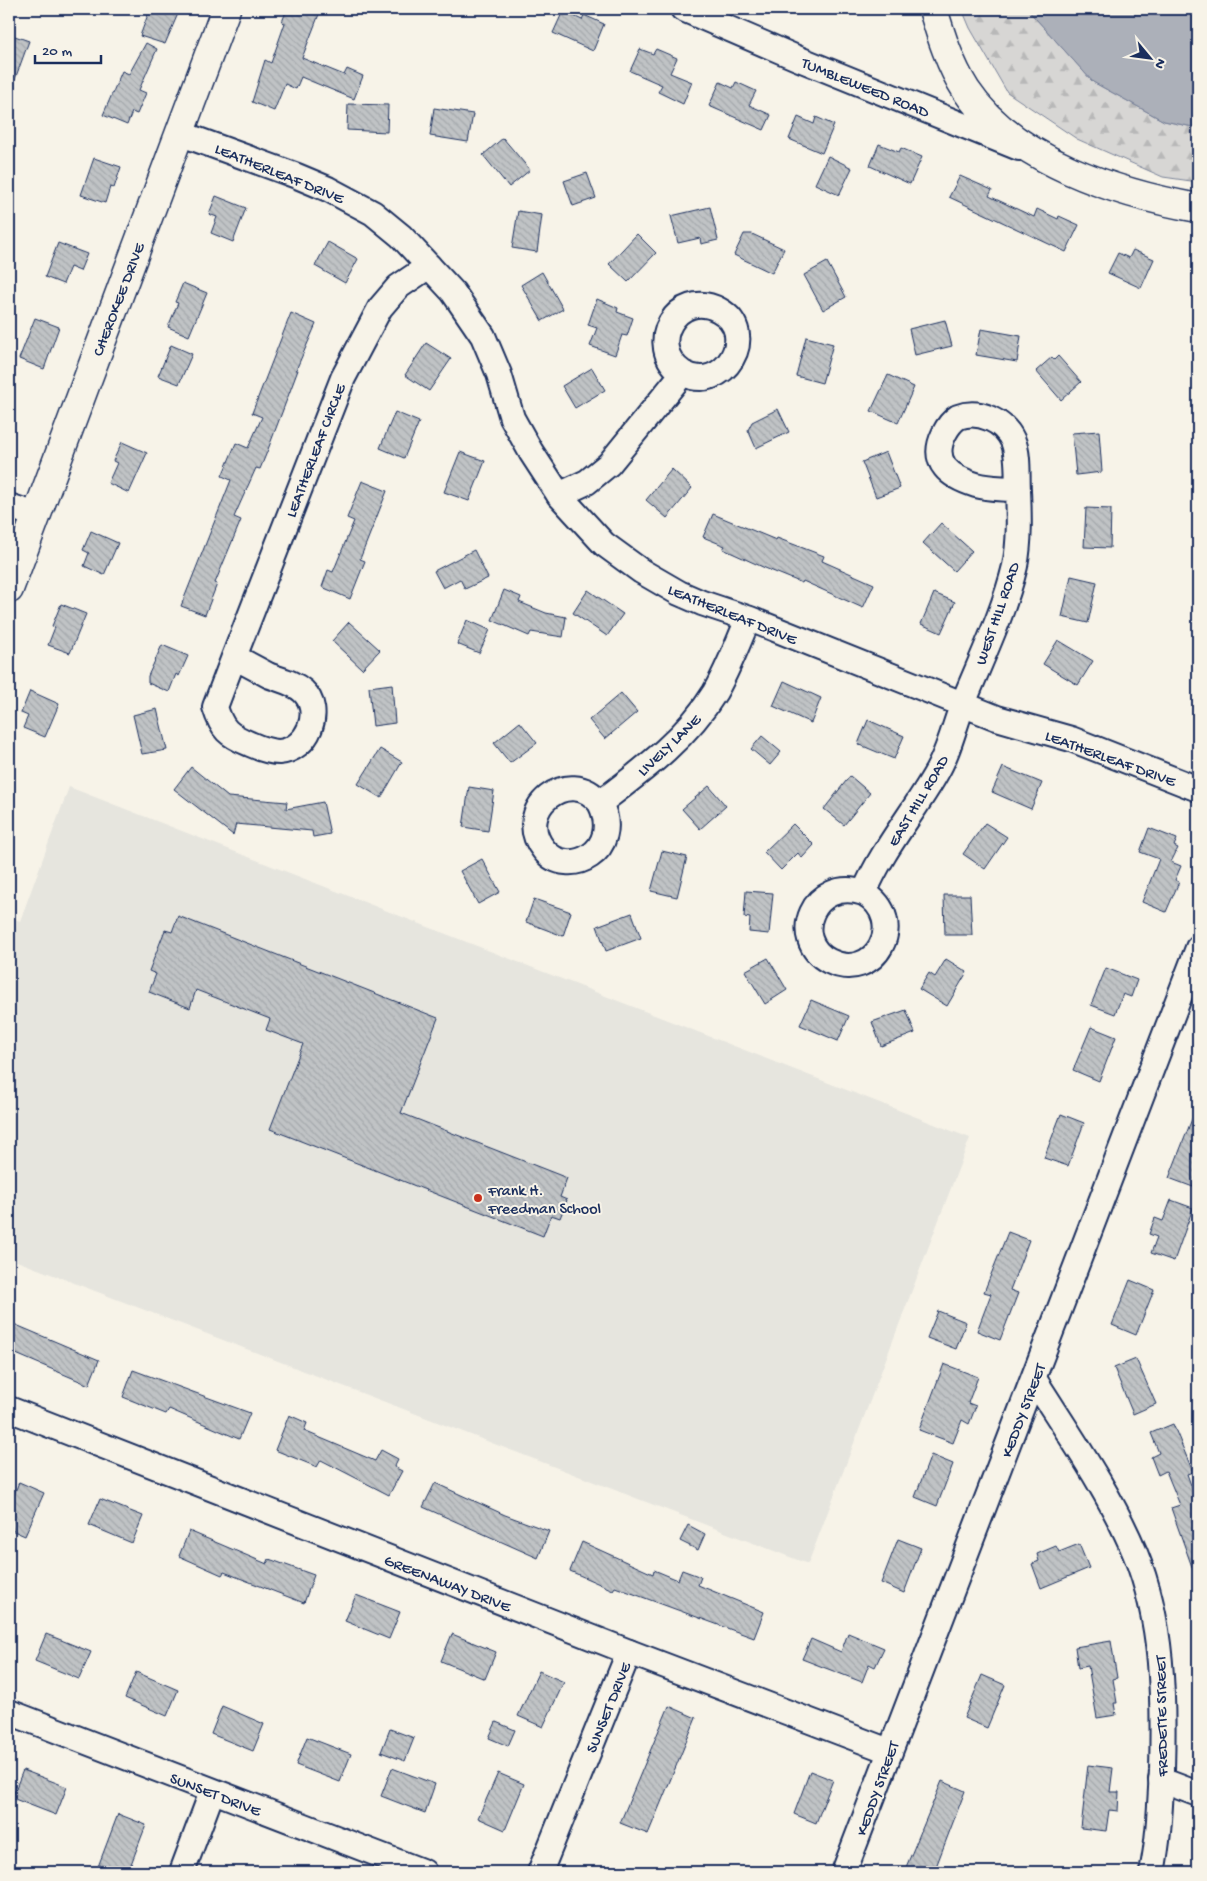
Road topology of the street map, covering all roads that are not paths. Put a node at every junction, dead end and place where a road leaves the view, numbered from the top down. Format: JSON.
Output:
{"nodes":[{"id":1,"x":226,"y":9,"type":"edge"},
{"id":2,"x":683,"y":9,"type":"edge"},
{"id":3,"x":932,"y":9,"type":"edge"},
{"id":4,"x":179,"y":133,"type":"junction"},
{"id":5,"x":1049,"y":160,"type":"junction"},
{"id":6,"x":1198,"y":208,"type":"edge"},
{"id":7,"x":429,"y":266,"type":"junction"},
{"id":8,"x":683,"y":373,"type":"dead end"},
{"id":9,"x":1018,"y":490,"type":"dead end"},
{"id":10,"x":559,"y":495,"type":"junction"},
{"id":11,"x":9,"y":506,"type":"edge"},
{"id":12,"x":36,"y":515,"type":"junction"},
{"id":13,"x":9,"y":589,"type":"edge"},
{"id":14,"x":748,"y":619,"type":"junction"},
{"id":15,"x":234,"y":657,"type":"dead end"},
{"id":16,"x":962,"y":705,"type":"junction"},
{"id":17,"x":1198,"y":789,"type":"edge"},
{"id":18,"x":600,"y":803,"type":"dead end"},
{"id":19,"x":864,"y":893,"type":"dead end"},
{"id":20,"x":1198,"y":948,"type":"edge"},
{"id":21,"x":1192,"y":981,"type":"edge"},
{"id":22,"x":1034,"y":1379,"type":"junction"},
{"id":23,"x":9,"y":1408,"type":"edge"},
{"id":24,"x":629,"y":1652,"type":"junction"},
{"id":25,"x":9,"y":1712,"type":"edge"},
{"id":26,"x":889,"y":1751,"type":"junction"},
{"id":27,"x":1161,"y":1780,"type":"junction"},
{"id":28,"x":212,"y":1792,"type":"junction"},
{"id":29,"x":1198,"y":1794,"type":"edge"},
{"id":30,"x":182,"y":1872,"type":"edge"},
{"id":31,"x":424,"y":1872,"type":"edge"},
{"id":32,"x":540,"y":1872,"type":"edge"},
{"id":33,"x":844,"y":1872,"type":"edge"},
{"id":34,"x":1152,"y":1872,"type":"edge"}],
"edges":[{"from":1,"to":4,"type":"street","name":"CHEROKEE DRIVE"},
{"from":2,"to":5,"type":"street","name":"TUMBLEWEED ROAD"},
{"from":3,"to":5,"type":"street"},
{"from":4,"to":7,"type":"street","name":"LEATHERLEAF DRIVE"},
{"from":4,"to":12,"type":"street","name":"CHEROKEE DRIVE"},
{"from":5,"to":6,"type":"street"},
{"from":7,"to":10,"type":"street","name":"LEATHERLEAF DRIVE"},
{"from":7,"to":15,"type":"street","name":"LEATHERLEAF CIRCLE"},
{"from":8,"to":10,"type":"street"},
{"from":9,"to":16,"type":"street","name":"WEST HILL ROAD"},
{"from":10,"to":14,"type":"street","name":"LEATHERLEAF DRIVE"},
{"from":11,"to":12,"type":"street"},
{"from":12,"to":13,"type":"street","name":"CHEROKEE DRIVE"},
{"from":14,"to":16,"type":"street","name":"LEATHERLEAF DRIVE"},
{"from":14,"to":18,"type":"street","name":"LIVELY LANE"},
{"from":16,"to":17,"type":"street","name":"LEATHERLEAF DRIVE"},
{"from":16,"to":19,"type":"street","name":"EAST HILL ROAD"},
{"from":20,"to":21,"type":"street","name":"KEDDY STREET"},
{"from":21,"to":22,"type":"street","name":"KEDDY STREET"},
{"from":22,"to":26,"type":"street","name":"KEDDY STREET"},
{"from":22,"to":27,"type":"street","name":"FREDETTE STREET"},
{"from":23,"to":24,"type":"street","name":"GREENAWAY DRIVE"},
{"from":24,"to":26,"type":"street","name":"GREENAWAY DRIVE"},
{"from":24,"to":32,"type":"street","name":"SUNSET DRIVE"},
{"from":25,"to":28,"type":"street","name":"SUNSET DRIVE"},
{"from":26,"to":33,"type":"street","name":"KEDDY STREET"},
{"from":27,"to":29,"type":"street"},
{"from":27,"to":34,"type":"street","name":"FREDETTE STREET"},
{"from":28,"to":30,"type":"street"},
{"from":28,"to":31,"type":"street","name":"SUNSET DRIVE"}]}
